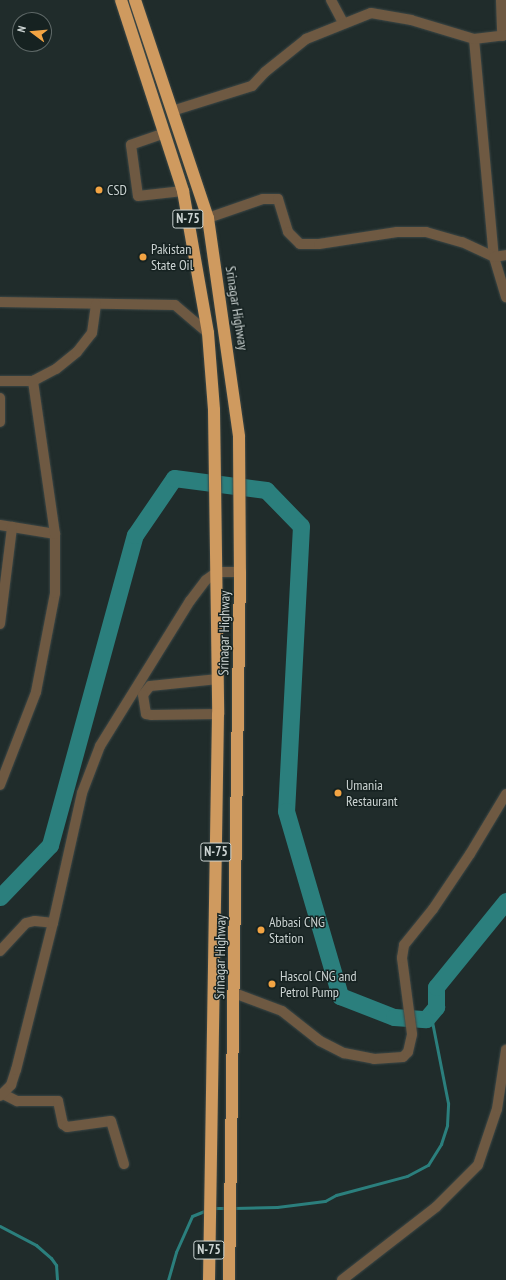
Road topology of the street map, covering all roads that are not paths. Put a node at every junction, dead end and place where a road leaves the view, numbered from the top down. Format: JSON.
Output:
{"nodes":[{"id":1,"x":121,"y":0,"type":"edge"},
{"id":2,"x":135,"y":0,"type":"edge"},
{"id":3,"x":331,"y":0,"type":"edge"},
{"id":4,"x":500,"y":0,"type":"edge"},
{"id":5,"x":343,"y":23,"type":"junction"},
{"id":6,"x":504,"y":35,"type":"edge"},
{"id":7,"x":474,"y":39,"type":"junction"},
{"id":8,"x":172,"y":111,"type":"junction"},
{"id":9,"x":165,"y":133,"type":"junction"},
{"id":10,"x":182,"y":191,"type":"junction"},
{"id":11,"x":208,"y":218,"type":"junction"},
{"id":12,"x":506,"y":255,"type":"edge"},
{"id":13,"x":494,"y":257,"type":"junction"},
{"id":14,"x":506,"y":297,"type":"edge"},
{"id":15,"x":0,"y":302,"type":"edge"},
{"id":16,"x":96,"y":304,"type":"junction"},
{"id":17,"x":208,"y":333,"type":"junction"},
{"id":18,"x":0,"y":381,"type":"edge"},
{"id":19,"x":33,"y":381,"type":"junction"},
{"id":20,"x":0,"y":398,"type":"edge"},
{"id":21,"x":0,"y":422,"type":"edge"},
{"id":22,"x":0,"y":525,"type":"edge"},
{"id":23,"x":12,"y":527,"type":"junction"},
{"id":24,"x":55,"y":534,"type":"junction"},
{"id":25,"x":217,"y":572,"type":"junction"},
{"id":26,"x":240,"y":572,"type":"junction"},
{"id":27,"x":0,"y":624,"type":"edge"},
{"id":28,"x":218,"y":679,"type":"junction"},
{"id":29,"x":218,"y":714,"type":"junction"},
{"id":30,"x":0,"y":785,"type":"edge"},
{"id":31,"x":506,"y":794,"type":"edge"},
{"id":32,"x":53,"y":923,"type":"junction"},
{"id":33,"x":0,"y":951,"type":"edge"},
{"id":34,"x":234,"y":993,"type":"junction"},
{"id":35,"x":506,"y":1050,"type":"edge"},
{"id":36,"x":2,"y":1095,"type":"edge"},
{"id":37,"x":124,"y":1164,"type":"dead end"},
{"id":38,"x":209,"y":1280,"type":"edge"},
{"id":39,"x":230,"y":1280,"type":"edge"},
{"id":40,"x":342,"y":1280,"type":"edge"}],
"edges":[{"from":1,"to":9,"type":"highway","name":"Srinagar Highway","number":"N-75"},
{"from":2,"to":8,"type":"highway","name":"Srinagar Highway","number":"N-75"},
{"from":3,"to":5,"type":"street"},
{"from":4,"to":6,"type":"street"},
{"from":5,"to":7,"type":"street"},
{"from":5,"to":8,"type":"street"},
{"from":6,"to":7,"type":"street"},
{"from":7,"to":13,"type":"street"},
{"from":8,"to":11,"type":"highway","name":"Srinagar Highway","number":"N-75"},
{"from":9,"to":10,"type":"highway","name":"Srinagar Highway","number":"N-75"},
{"from":9,"to":10,"type":"street"},
{"from":10,"to":17,"type":"highway","name":"Srinagar Highway","number":"N-75"},
{"from":11,"to":13,"type":"street"},
{"from":11,"to":26,"type":"highway","name":"Srinagar Highway","number":"N-75"},
{"from":12,"to":13,"type":"street"},
{"from":13,"to":14,"type":"street"},
{"from":15,"to":16,"type":"street"},
{"from":16,"to":17,"type":"street"},
{"from":16,"to":19,"type":"street"},
{"from":17,"to":25,"type":"highway","name":"Srinagar Highway","number":"N-75"},
{"from":18,"to":19,"type":"street"},
{"from":19,"to":24,"type":"street"},
{"from":20,"to":21,"type":"street"},
{"from":22,"to":23,"type":"street"},
{"from":23,"to":24,"type":"street"},
{"from":23,"to":27,"type":"street"},
{"from":24,"to":30,"type":"street"},
{"from":25,"to":26,"type":"street"},
{"from":25,"to":28,"type":"highway","name":"Srinagar Highway","number":"N-75"},
{"from":25,"to":32,"type":"street"},
{"from":26,"to":34,"type":"highway","name":"Srinagar Highway","number":"N-75"},
{"from":28,"to":29,"type":"highway","name":"Srinagar Highway","number":"N-75"},
{"from":28,"to":29,"type":"street"},
{"from":29,"to":38,"type":"highway","name":"Srinagar Highway","number":"N-75"},
{"from":31,"to":34,"type":"street"},
{"from":32,"to":33,"type":"street"},
{"from":32,"to":36,"type":"street"},
{"from":34,"to":39,"type":"highway","name":"Srinagar Highway","number":"N-75"},
{"from":35,"to":40,"type":"street"},
{"from":36,"to":37,"type":"street"}]}
